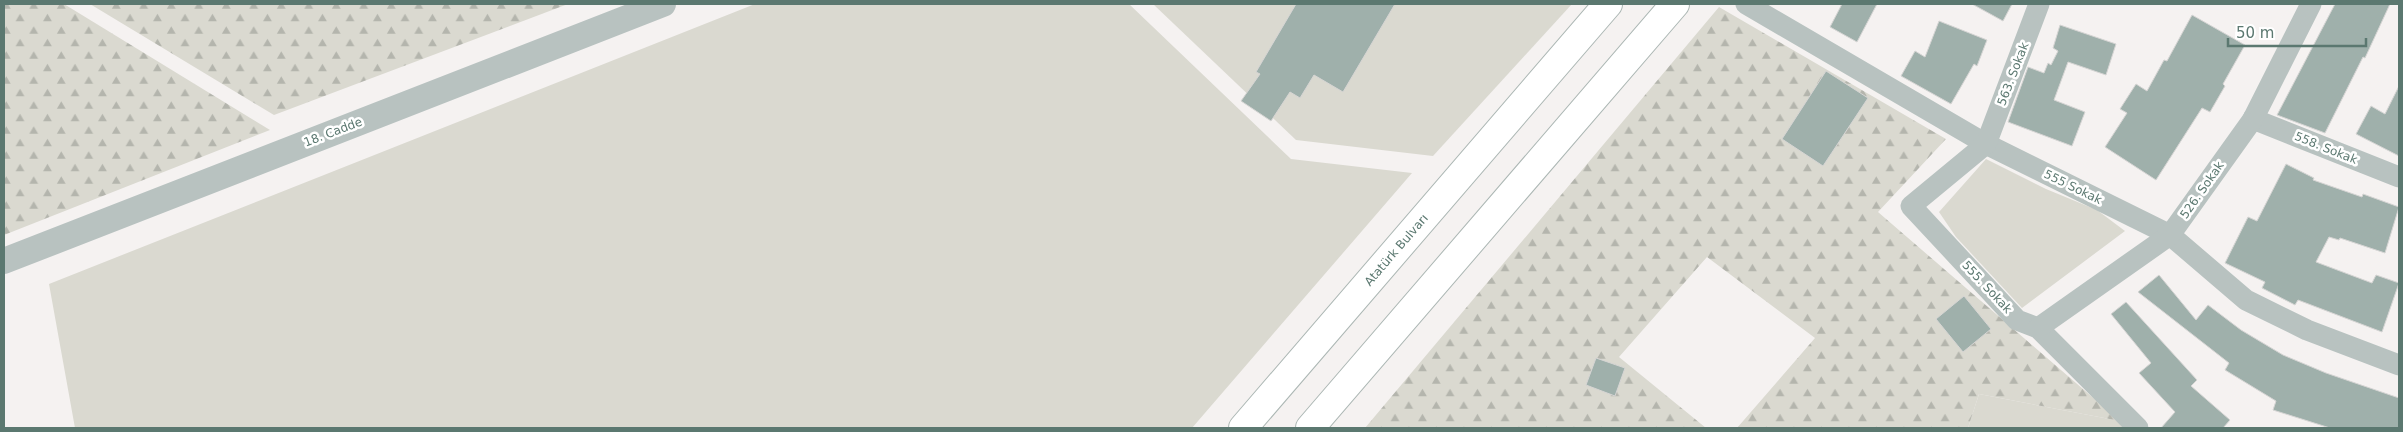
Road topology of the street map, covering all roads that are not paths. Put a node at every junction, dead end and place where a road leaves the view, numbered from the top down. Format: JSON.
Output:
{"nodes":[{"id":1,"x":663,"y":4,"type":"edge"},
{"id":2,"x":1608,"y":4,"type":"edge"},
{"id":3,"x":1675,"y":4,"type":"edge"},
{"id":4,"x":1746,"y":4,"type":"edge"},
{"id":5,"x":2039,"y":4,"type":"edge"},
{"id":6,"x":2311,"y":4,"type":"edge"},
{"id":7,"x":2253,"y":119,"type":"junction"},
{"id":8,"x":1986,"y":144,"type":"junction"},
{"id":9,"x":2399,"y":177,"type":"edge"},
{"id":10,"x":2170,"y":235,"type":"junction"},
{"id":11,"x":4,"y":261,"type":"edge"},
{"id":12,"x":2038,"y":328,"type":"junction"},
{"id":13,"x":2399,"y":365,"type":"edge"},
{"id":14,"x":1243,"y":428,"type":"edge"},
{"id":15,"x":1310,"y":428,"type":"edge"},
{"id":16,"x":2138,"y":428,"type":"edge"}],
"edges":[{"from":1,"to":11,"type":"street","name":"18. Cadde"},
{"from":2,"to":14,"type":"main road","name":"Atatürk Bulvarı"},
{"from":3,"to":15,"type":"main road"},
{"from":4,"to":8,"type":"street","name":"555 Sokak"},
{"from":5,"to":8,"type":"street","name":"563. Sokak"},
{"from":6,"to":7,"type":"street","name":"526. Sokak"},
{"from":7,"to":9,"type":"street","name":"558. Sokak"},
{"from":7,"to":10,"type":"street","name":"526. Sokak"},
{"from":8,"to":10,"type":"street","name":"555 Sokak"},
{"from":8,"to":12,"type":"street","name":"555. Sokak"},
{"from":10,"to":12,"type":"street","name":"526. Sokak"},
{"from":10,"to":13,"type":"street","name":"555 Sokak"},
{"from":12,"to":16,"type":"street","name":"555. Sokak"}]}
